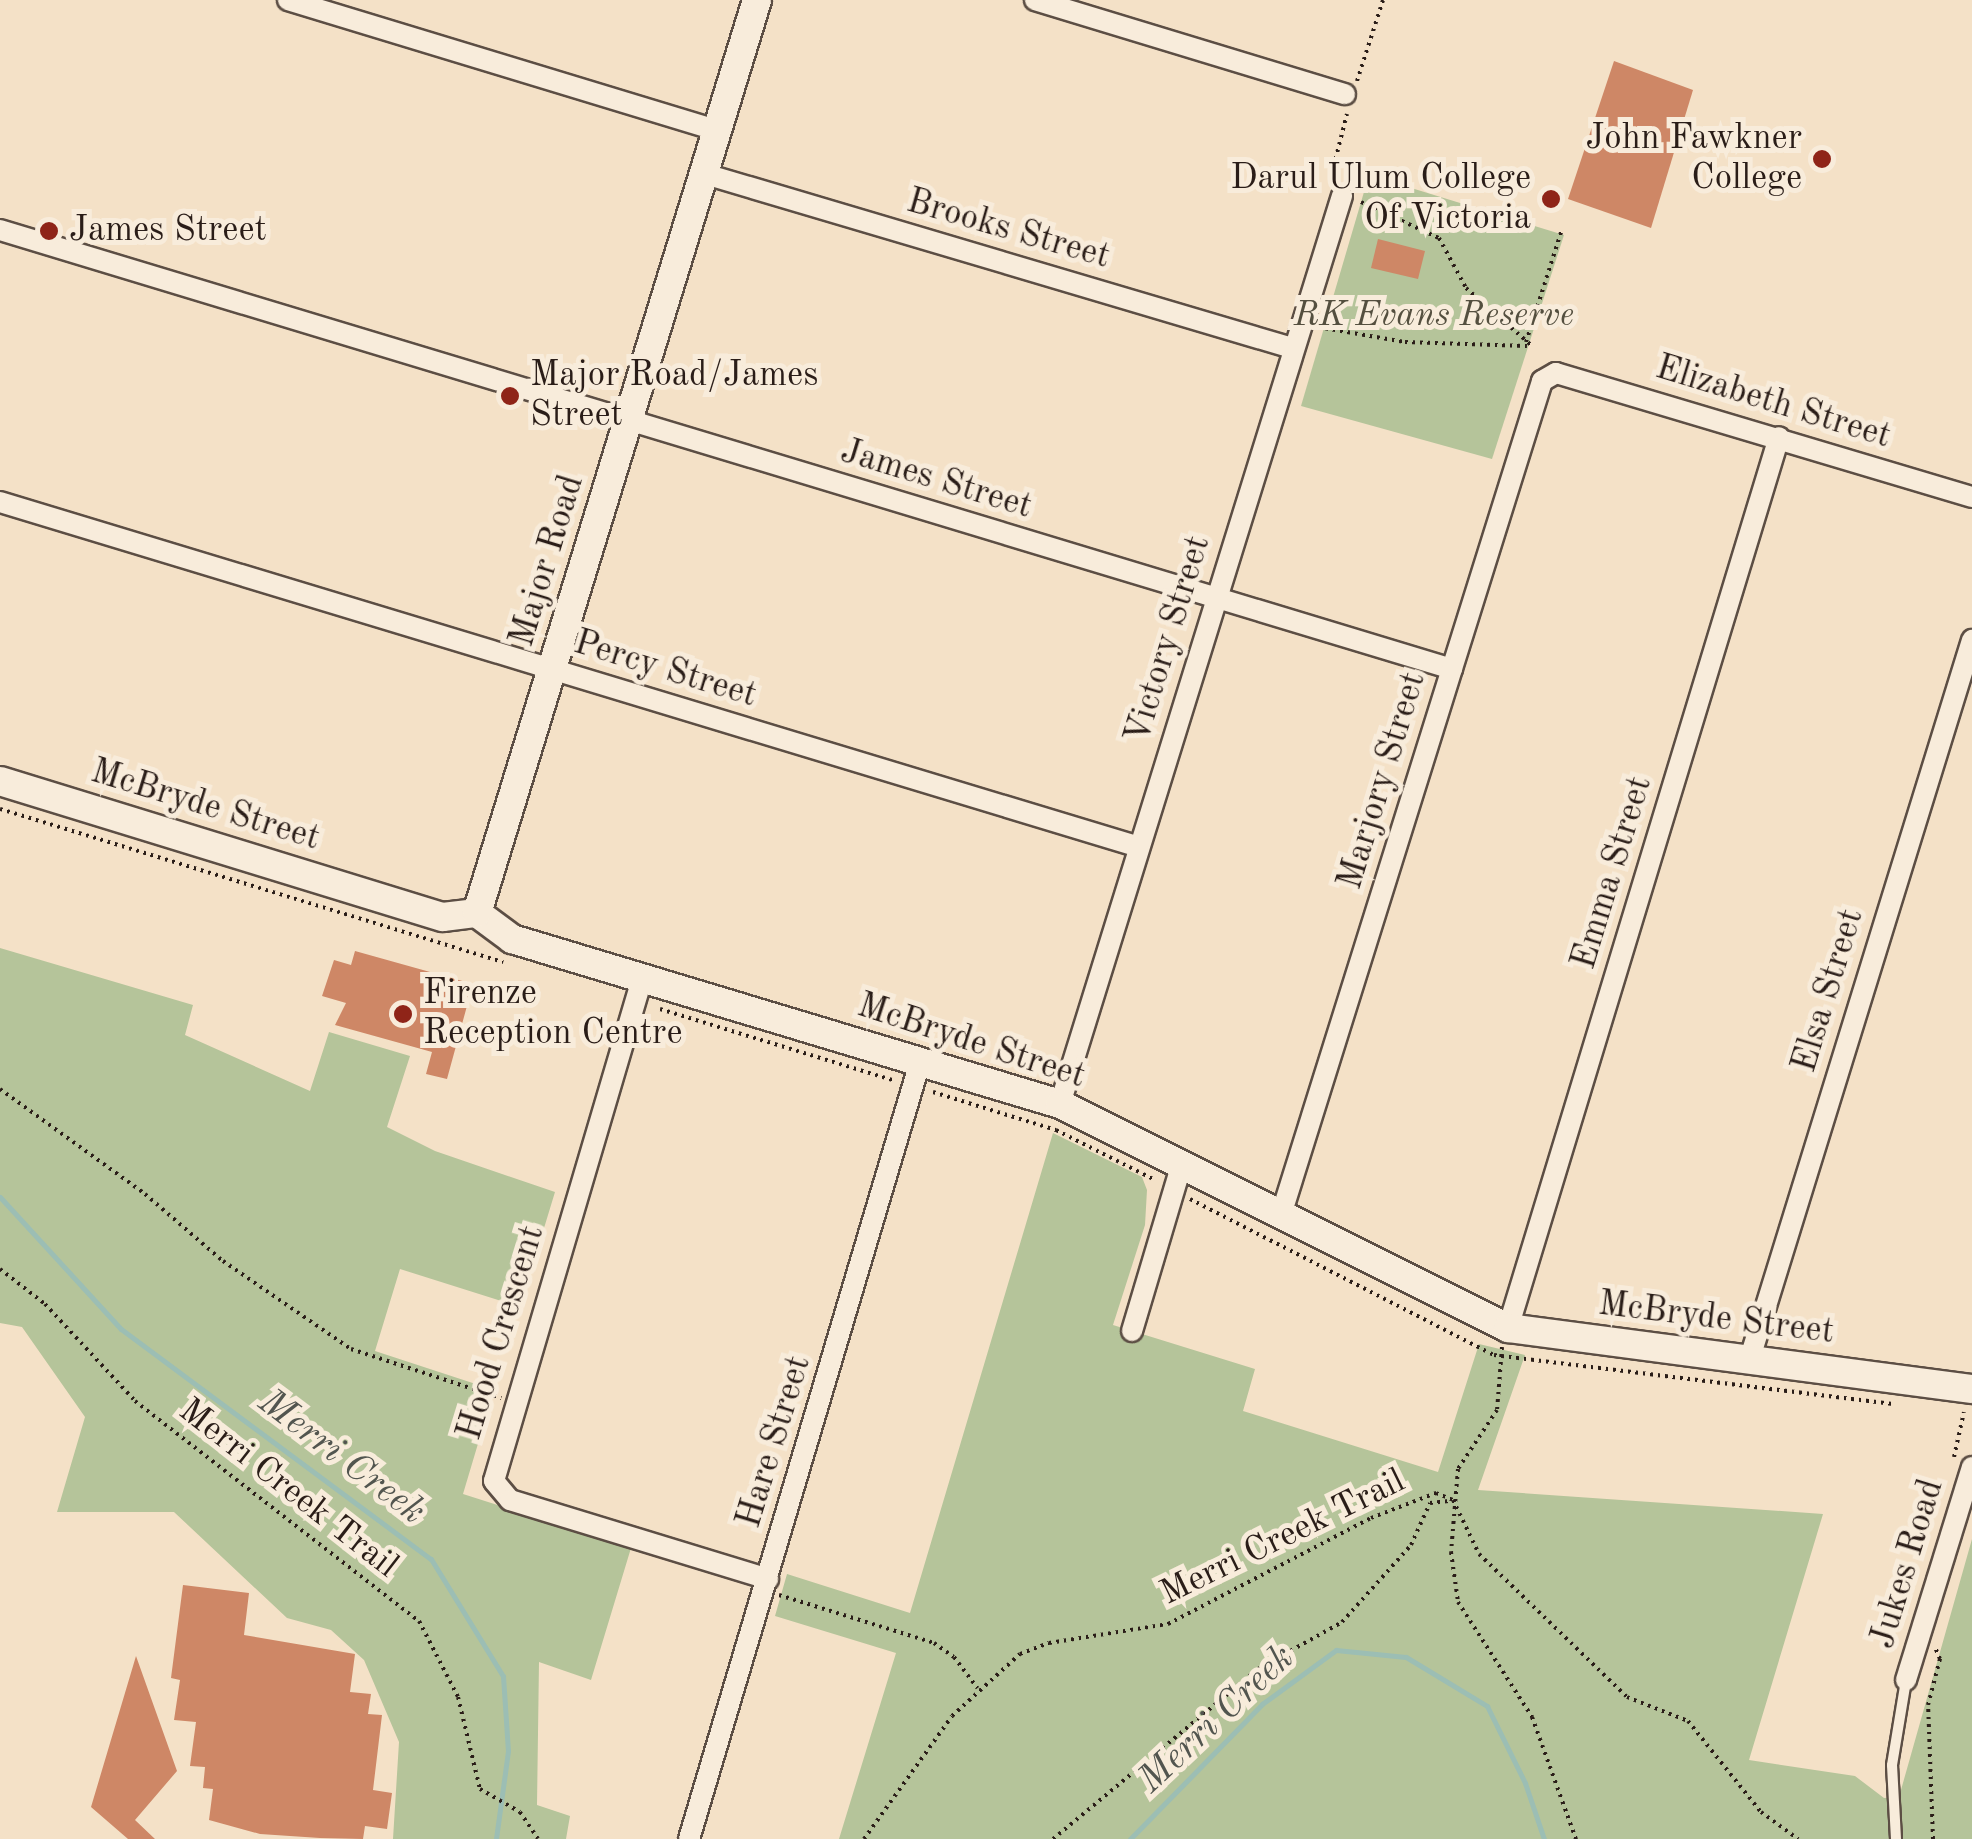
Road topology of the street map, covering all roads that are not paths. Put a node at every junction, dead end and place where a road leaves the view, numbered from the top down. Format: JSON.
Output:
{"nodes":[{"id":1,"x":288,"y":0,"type":"edge"},
{"id":2,"x":757,"y":0,"type":"edge"},
{"id":3,"x":1035,"y":0,"type":"edge"},
{"id":4,"x":1345,"y":94,"type":"dead end"},
{"id":5,"x":716,"y":130,"type":"junction"},
{"id":6,"x":705,"y":174,"type":"junction"},
{"id":7,"x":1342,"y":196,"type":"road end"},
{"id":8,"x":0,"y":230,"type":"edge"},
{"id":9,"x":1292,"y":348,"type":"junction"},
{"id":10,"x":1556,"y":373,"type":"joint"},
{"id":11,"x":630,"y":422,"type":"junction"},
{"id":12,"x":1779,"y":438,"type":"junction"},
{"id":13,"x":1972,"y":497,"type":"edge"},
{"id":14,"x":0,"y":502,"type":"edge"},
{"id":15,"x":1218,"y":598,"type":"junction"},
{"id":16,"x":1972,"y":640,"type":"edge"},
{"id":17,"x":1452,"y":669,"type":"junction"},
{"id":18,"x":555,"y":671,"type":"junction"},
{"id":19,"x":0,"y":780,"type":"edge"},
{"id":20,"x":1138,"y":847,"type":"junction"},
{"id":21,"x":477,"y":913,"type":"junction"},
{"id":22,"x":639,"y":990,"type":"junction"},
{"id":23,"x":917,"y":1074,"type":"junction"},
{"id":24,"x":1060,"y":1104,"type":"junction"},
{"id":25,"x":1177,"y":1178,"type":"junction"},
{"id":26,"x":1281,"y":1216,"type":"junction"},
{"id":27,"x":1508,"y":1328,"type":"junction"},
{"id":28,"x":1132,"y":1331,"type":"dead end"},
{"id":29,"x":1748,"y":1361,"type":"junction"},
{"id":30,"x":1972,"y":1389,"type":"edge"},
{"id":31,"x":1962,"y":1467,"type":"edge"},
{"id":32,"x":766,"y":1585,"type":"junction"},
{"id":33,"x":1906,"y":1680,"type":"joint"},
{"id":34,"x":689,"y":1839,"type":"edge"},
{"id":35,"x":1896,"y":1839,"type":"edge"}],
"edges":[{"from":1,"to":5,"type":"street"},
{"from":2,"to":5,"type":"street","name":"Major Road"},
{"from":3,"to":4,"type":"street"},
{"from":5,"to":6,"type":"street","name":"Major Road"},
{"from":6,"to":9,"type":"street","name":"Brooks Street"},
{"from":6,"to":11,"type":"street","name":"Major Road"},
{"from":7,"to":9,"type":"street","name":"Victory Street"},
{"from":8,"to":11,"type":"street","name":"James Street"},
{"from":9,"to":15,"type":"street","name":"Victory Street"},
{"from":10,"to":12,"type":"street","name":"Elizabeth Street"},
{"from":10,"to":17,"type":"street","name":"Marjory Street"},
{"from":11,"to":15,"type":"street","name":"James Street"},
{"from":11,"to":18,"type":"street","name":"Major Road"},
{"from":12,"to":13,"type":"street","name":"Elizabeth Street"},
{"from":12,"to":27,"type":"street","name":"Emma Street"},
{"from":14,"to":18,"type":"street","name":"Percy Street"},
{"from":15,"to":17,"type":"street","name":"James Street"},
{"from":15,"to":20,"type":"street","name":"Victory Street"},
{"from":16,"to":29,"type":"street","name":"Elsa Street"},
{"from":17,"to":26,"type":"street","name":"Marjory Street"},
{"from":18,"to":20,"type":"street","name":"Percy Street"},
{"from":18,"to":21,"type":"street","name":"Major Road"},
{"from":19,"to":21,"type":"street","name":"McBryde Street"},
{"from":20,"to":24,"type":"street","name":"Victory Street"},
{"from":21,"to":22,"type":"street","name":"McBryde Street"},
{"from":22,"to":23,"type":"street","name":"McBryde Street"},
{"from":22,"to":32,"type":"street","name":"Hood Crescent"},
{"from":23,"to":24,"type":"street","name":"McBryde Street"},
{"from":23,"to":32,"type":"street","name":"Hare Street"},
{"from":24,"to":25,"type":"street","name":"McBryde Street"},
{"from":25,"to":26,"type":"street","name":"McBryde Street"},
{"from":25,"to":28,"type":"street"},
{"from":26,"to":27,"type":"street","name":"McBryde Street"},
{"from":27,"to":29,"type":"street","name":"McBryde Street"},
{"from":29,"to":30,"type":"street","name":"McBryde Street"},
{"from":31,"to":33,"type":"street","name":"Jukes Road"},
{"from":32,"to":34,"type":"street","name":"Hare Street"},
{"from":33,"to":35,"type":"lane"}]}
